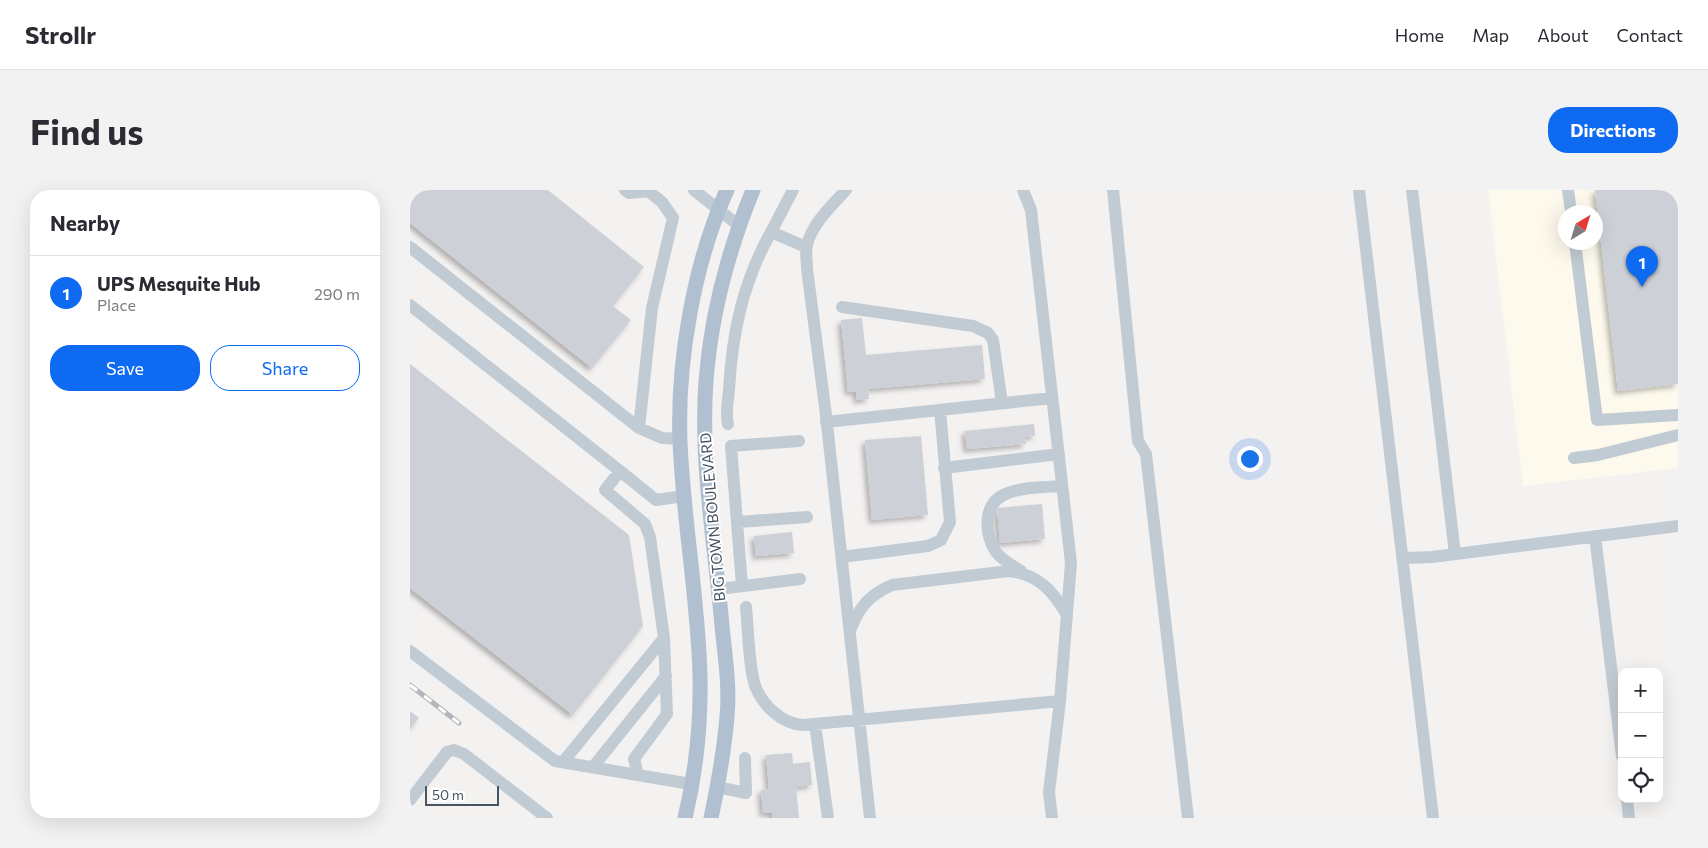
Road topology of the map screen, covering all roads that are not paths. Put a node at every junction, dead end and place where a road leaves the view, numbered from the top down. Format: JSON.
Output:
{"nodes":[{"id":1,"x":625,"y":190,"type":"edge"},
{"id":2,"x":649,"y":190,"type":"edge"},
{"id":3,"x":694,"y":190,"type":"edge"},
{"id":4,"x":727,"y":190,"type":"edge"},
{"id":5,"x":753,"y":190,"type":"edge"},
{"id":6,"x":793,"y":190,"type":"edge"},
{"id":7,"x":846,"y":190,"type":"edge"},
{"id":8,"x":1023,"y":190,"type":"edge"},
{"id":9,"x":1113,"y":190,"type":"edge"},
{"id":10,"x":1359,"y":190,"type":"edge"},
{"id":11,"x":1412,"y":190,"type":"edge"},
{"id":12,"x":1568,"y":190,"type":"edge"},
{"id":13,"x":1570,"y":205,"type":"edge"},
{"id":14,"x":718,"y":209,"type":"junction"},
{"id":15,"x":738,"y":225,"type":"junction"},
{"id":16,"x":771,"y":232,"type":"junction"},
{"id":17,"x":410,"y":247,"type":"edge"},
{"id":18,"x":806,"y":247,"type":"junction"},
{"id":19,"x":1576,"y":250,"type":"edge"},
{"id":20,"x":410,"y":305,"type":"edge"},
{"id":21,"x":842,"y":307,"type":"dead end"},
{"id":22,"x":1052,"y":398,"type":"junction"},
{"id":23,"x":1002,"y":403,"type":"junction"},
{"id":24,"x":940,"y":410,"type":"junction"},
{"id":25,"x":1678,"y":415,"type":"edge"},
{"id":26,"x":826,"y":422,"type":"junction"},
{"id":27,"x":728,"y":424,"type":"dead end"},
{"id":28,"x":639,"y":428,"type":"junction"},
{"id":29,"x":1678,"y":435,"type":"edge"},
{"id":30,"x":680,"y":439,"type":"junction"},
{"id":31,"x":799,"y":441,"type":"dead end"},
{"id":32,"x":1059,"y":454,"type":"junction"},
{"id":33,"x":1574,"y":458,"type":"dead end"},
{"id":34,"x":944,"y":468,"type":"junction"},
{"id":35,"x":620,"y":471,"type":"junction"},
{"id":36,"x":1062,"y":486,"type":"junction"},
{"id":37,"x":684,"y":496,"type":"junction"},
{"id":38,"x":807,"y":517,"type":"dead end"},
{"id":39,"x":738,"y":522,"type":"junction"},
{"id":40,"x":1678,"y":526,"type":"edge"},
{"id":41,"x":1595,"y":536,"type":"junction"},
{"id":42,"x":1455,"y":554,"type":"junction"},
{"id":43,"x":842,"y":557,"type":"junction"},
{"id":44,"x":1403,"y":558,"type":"junction"},
{"id":45,"x":1023,"y":573,"type":"junction"},
{"id":46,"x":800,"y":579,"type":"dead end"},
{"id":47,"x":742,"y":586,"type":"junction"},
{"id":48,"x":719,"y":588,"type":"junction"},
{"id":49,"x":694,"y":590,"type":"junction"},
{"id":50,"x":746,"y":607,"type":"dead end"},
{"id":51,"x":1067,"y":615,"type":"junction"},
{"id":52,"x":849,"y":632,"type":"junction"},
{"id":53,"x":664,"y":638,"type":"junction"},
{"id":54,"x":410,"y":652,"type":"edge"},
{"id":55,"x":666,"y":676,"type":"junction"},
{"id":56,"x":1060,"y":701,"type":"junction"},
{"id":57,"x":858,"y":719,"type":"junction"},
{"id":58,"x":1618,"y":723,"type":"edge"},
{"id":59,"x":815,"y":724,"type":"junction"},
{"id":60,"x":745,"y":758,"type":"dead end"},
{"id":61,"x":563,"y":762,"type":"junction"},
{"id":62,"x":593,"y":767,"type":"junction"},
{"id":63,"x":638,"y":775,"type":"junction"},
{"id":64,"x":691,"y":784,"type":"junction"},
{"id":65,"x":717,"y":787,"type":"junction"},
{"id":66,"x":411,"y":796,"type":"edge"},
{"id":67,"x":1627,"y":803,"type":"edge"},
{"id":68,"x":547,"y":818,"type":"edge"},
{"id":69,"x":685,"y":818,"type":"edge"},
{"id":70,"x":710,"y":818,"type":"edge"},
{"id":71,"x":828,"y":818,"type":"edge"},
{"id":72,"x":870,"y":818,"type":"edge"},
{"id":73,"x":1052,"y":818,"type":"edge"},
{"id":74,"x":1188,"y":818,"type":"edge"},
{"id":75,"x":1434,"y":818,"type":"edge"},
{"id":76,"x":1629,"y":818,"type":"edge"}],
"edges":[{"from":1,"to":2,"type":"street"},
{"from":2,"to":28,"type":"street"},
{"from":3,"to":14,"type":"street"},
{"from":4,"to":14,"type":"main road","name":"BIG TOWN BOULEVARD"},
{"from":5,"to":15,"type":"main road","name":"BIG TOWN BOULEVARD"},
{"from":6,"to":16,"type":"street"},
{"from":7,"to":18,"type":"street"},
{"from":8,"to":22,"type":"street"},
{"from":9,"to":74,"type":"street"},
{"from":10,"to":44,"type":"street"},
{"from":11,"to":42,"type":"street"},
{"from":12,"to":13,"type":"street"},
{"from":14,"to":15,"type":"street"},
{"from":14,"to":30,"type":"main road","name":"BIG TOWN BOULEVARD"},
{"from":15,"to":48,"type":"main road","name":"BIG TOWN BOULEVARD"},
{"from":16,"to":18,"type":"street"},
{"from":16,"to":27,"type":"street"},
{"from":17,"to":28,"type":"street"},
{"from":18,"to":26,"type":"street"},
{"from":19,"to":25,"type":"street"},
{"from":20,"to":35,"type":"street"},
{"from":21,"to":23,"type":"street"},
{"from":22,"to":23,"type":"street"},
{"from":22,"to":32,"type":"street"},
{"from":23,"to":24,"type":"street"},
{"from":24,"to":26,"type":"street"},
{"from":24,"to":34,"type":"street"},
{"from":26,"to":43,"type":"street"},
{"from":28,"to":30,"type":"street"},
{"from":29,"to":33,"type":"street"},
{"from":30,"to":37,"type":"main road","name":"BIG TOWN BOULEVARD"},
{"from":31,"to":39,"type":"street"},
{"from":32,"to":34,"type":"street"},
{"from":32,"to":36,"type":"street"},
{"from":34,"to":43,"type":"street"},
{"from":35,"to":37,"type":"street"},
{"from":35,"to":53,"type":"street"},
{"from":36,"to":45,"type":"street"},
{"from":36,"to":51,"type":"street"},
{"from":37,"to":49,"type":"main road","name":"BIG TOWN BOULEVARD"},
{"from":38,"to":39,"type":"street"},
{"from":39,"to":47,"type":"street"},
{"from":40,"to":41,"type":"street"},
{"from":41,"to":42,"type":"street"},
{"from":41,"to":58,"type":"street"},
{"from":42,"to":44,"type":"street"},
{"from":43,"to":52,"type":"street"},
{"from":44,"to":75,"type":"street"},
{"from":45,"to":51,"type":"street"},
{"from":45,"to":52,"type":"street"},
{"from":46,"to":47,"type":"street"},
{"from":47,"to":48,"type":"street"},
{"from":48,"to":49,"type":"main road"},
{"from":48,"to":65,"type":"main road","name":"BIG TOWN BOULEVARD"},
{"from":49,"to":64,"type":"main road","name":"BIG TOWN BOULEVARD"},
{"from":50,"to":59,"type":"street"},
{"from":51,"to":56,"type":"street"},
{"from":52,"to":57,"type":"street"},
{"from":53,"to":55,"type":"street"},
{"from":53,"to":61,"type":"street"},
{"from":54,"to":61,"type":"street"},
{"from":55,"to":62,"type":"street"},
{"from":55,"to":63,"type":"street"},
{"from":56,"to":57,"type":"street"},
{"from":56,"to":73,"type":"street"},
{"from":57,"to":59,"type":"street"},
{"from":57,"to":72,"type":"street"},
{"from":59,"to":71,"type":"street"},
{"from":60,"to":65,"type":"street"},
{"from":61,"to":62,"type":"street"},
{"from":62,"to":63,"type":"street"},
{"from":63,"to":64,"type":"street"},
{"from":64,"to":65,"type":"main road"},
{"from":64,"to":69,"type":"main road","name":"BIG TOWN BOULEVARD"},
{"from":65,"to":70,"type":"main road","name":"BIG TOWN BOULEVARD"},
{"from":66,"to":68,"type":"street"},
{"from":67,"to":76,"type":"street"}]}
